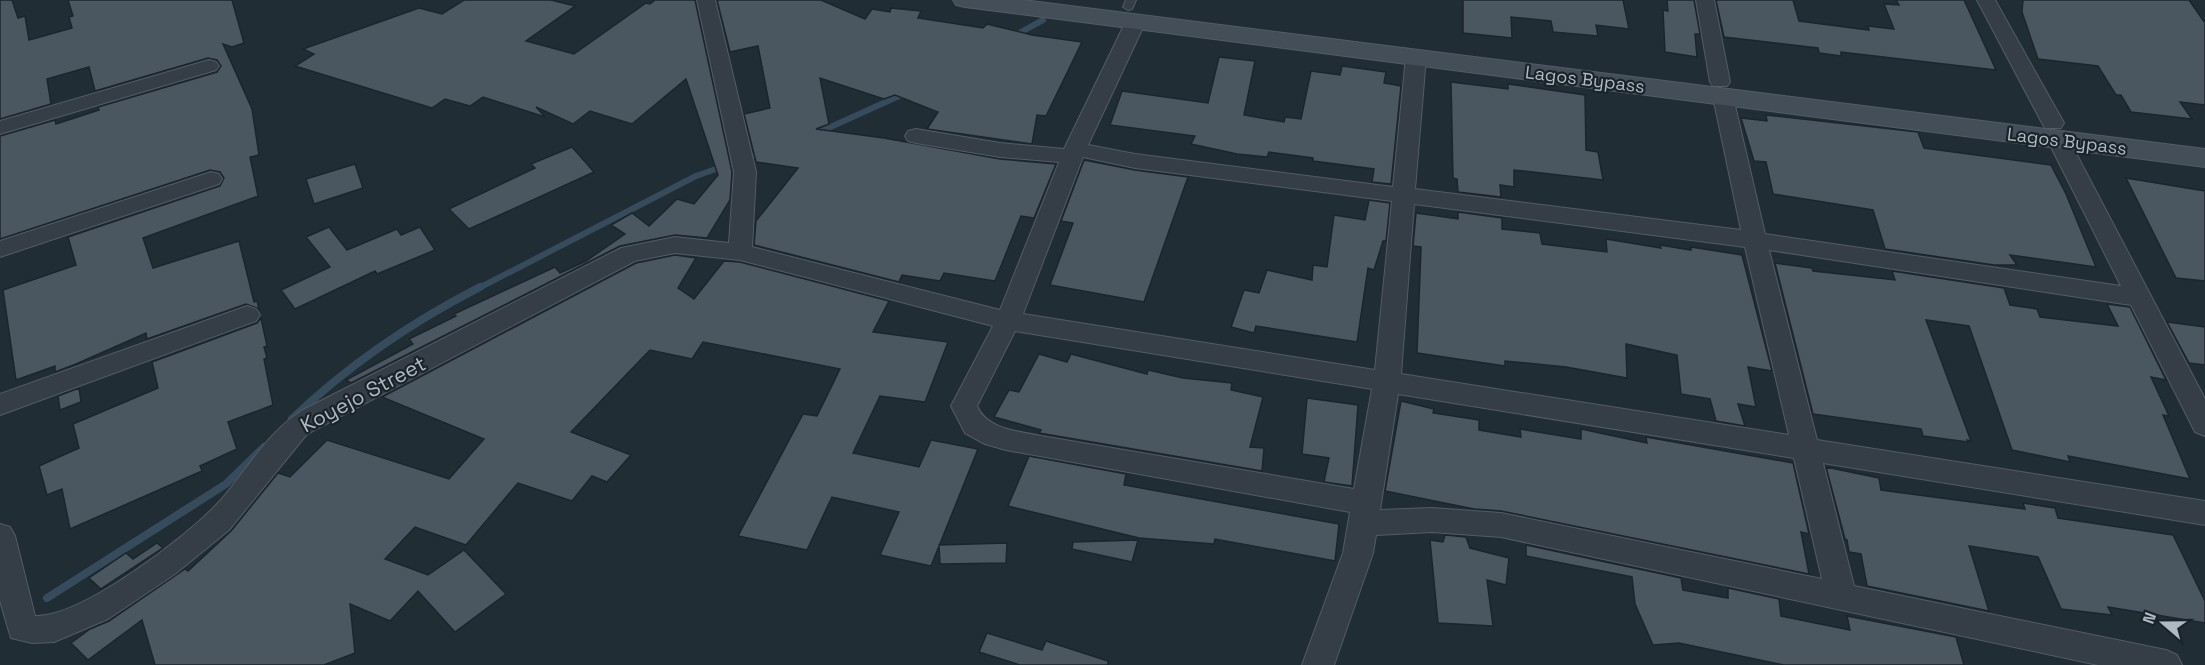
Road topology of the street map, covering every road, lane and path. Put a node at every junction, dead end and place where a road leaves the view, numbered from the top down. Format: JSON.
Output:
{"nodes":[{"id":1,"x":706,"y":0,"type":"edge"},
{"id":2,"x":965,"y":0,"type":"edge"},
{"id":3,"x":1069,"y":0,"type":"edge"},
{"id":4,"x":1705,"y":0,"type":"edge"},
{"id":5,"x":1986,"y":0,"type":"edge"},
{"id":6,"x":1132,"y":9,"type":"edge"},
{"id":7,"x":1416,"y":57,"type":"junction"},
{"id":8,"x":209,"y":66,"type":"dead end"},
{"id":9,"x":1722,"y":89,"type":"junction"},
{"id":10,"x":0,"y":128,"type":"edge"},
{"id":11,"x":2056,"y":132,"type":"junction"},
{"id":12,"x":916,"y":136,"type":"dead end"},
{"id":13,"x":2205,"y":142,"type":"edge"},
{"id":14,"x":1073,"y":153,"type":"junction"},
{"id":15,"x":2205,"y":158,"type":"edge"},
{"id":16,"x":211,"y":179,"type":"dead end"},
{"id":17,"x":1403,"y":193,"type":"junction"},
{"id":18,"x":1755,"y":240,"type":"junction"},
{"id":19,"x":0,"y":249,"type":"edge"},
{"id":20,"x":740,"y":252,"type":"junction"},
{"id":21,"x":2141,"y":298,"type":"junction"},
{"id":22,"x":247,"y":315,"type":"dead end"},
{"id":23,"x":1008,"y":321,"type":"junction"},
{"id":24,"x":1387,"y":381,"type":"junction"},
{"id":25,"x":0,"y":405,"type":"edge"},
{"id":26,"x":2205,"y":425,"type":"edge"},
{"id":27,"x":1807,"y":448,"type":"junction"},
{"id":28,"x":2205,"y":513,"type":"edge"},
{"id":29,"x":1365,"y":514,"type":"junction"},
{"id":30,"x":0,"y":536,"type":"edge"},
{"id":31,"x":1842,"y":598,"type":"junction"},
{"id":32,"x":1318,"y":665,"type":"edge"},
{"id":33,"x":2166,"y":665,"type":"edge"}],
"edges":[{"from":1,"to":20,"type":"street"},
{"from":2,"to":6,"type":"main road","name":"Lagos Bypass"},
{"from":3,"to":6,"type":"main road","name":"Lagos Bypass"},
{"from":4,"to":9,"type":"street"},
{"from":5,"to":11,"type":"street"},
{"from":6,"to":7,"type":"main road","name":"Lagos Bypass"},
{"from":6,"to":9,"type":"main road","name":"Lagos Bypass"},
{"from":6,"to":14,"type":"street"},
{"from":7,"to":9,"type":"main road","name":"Lagos Bypass"},
{"from":7,"to":17,"type":"street"},
{"from":8,"to":10,"type":"street"},
{"from":9,"to":11,"type":"main road","name":"Lagos Bypass"},
{"from":9,"to":18,"type":"street"},
{"from":11,"to":13,"type":"main road","name":"Lagos Bypass"},
{"from":11,"to":15,"type":"main road","name":"Lagos Bypass"},
{"from":11,"to":21,"type":"street"},
{"from":12,"to":14,"type":"street"},
{"from":14,"to":17,"type":"street"},
{"from":14,"to":23,"type":"street"},
{"from":16,"to":19,"type":"street"},
{"from":17,"to":18,"type":"street"},
{"from":17,"to":24,"type":"street"},
{"from":18,"to":21,"type":"street"},
{"from":18,"to":27,"type":"street"},
{"from":20,"to":23,"type":"street"},
{"from":20,"to":30,"type":"street","name":"Koyejo Street"},
{"from":21,"to":26,"type":"street"},
{"from":22,"to":25,"type":"street"},
{"from":23,"to":24,"type":"street"},
{"from":23,"to":29,"type":"street"},
{"from":24,"to":27,"type":"street"},
{"from":24,"to":29,"type":"street"},
{"from":27,"to":28,"type":"street"},
{"from":27,"to":31,"type":"street"},
{"from":29,"to":31,"type":"street"},
{"from":29,"to":32,"type":"street"},
{"from":31,"to":33,"type":"street"}]}
